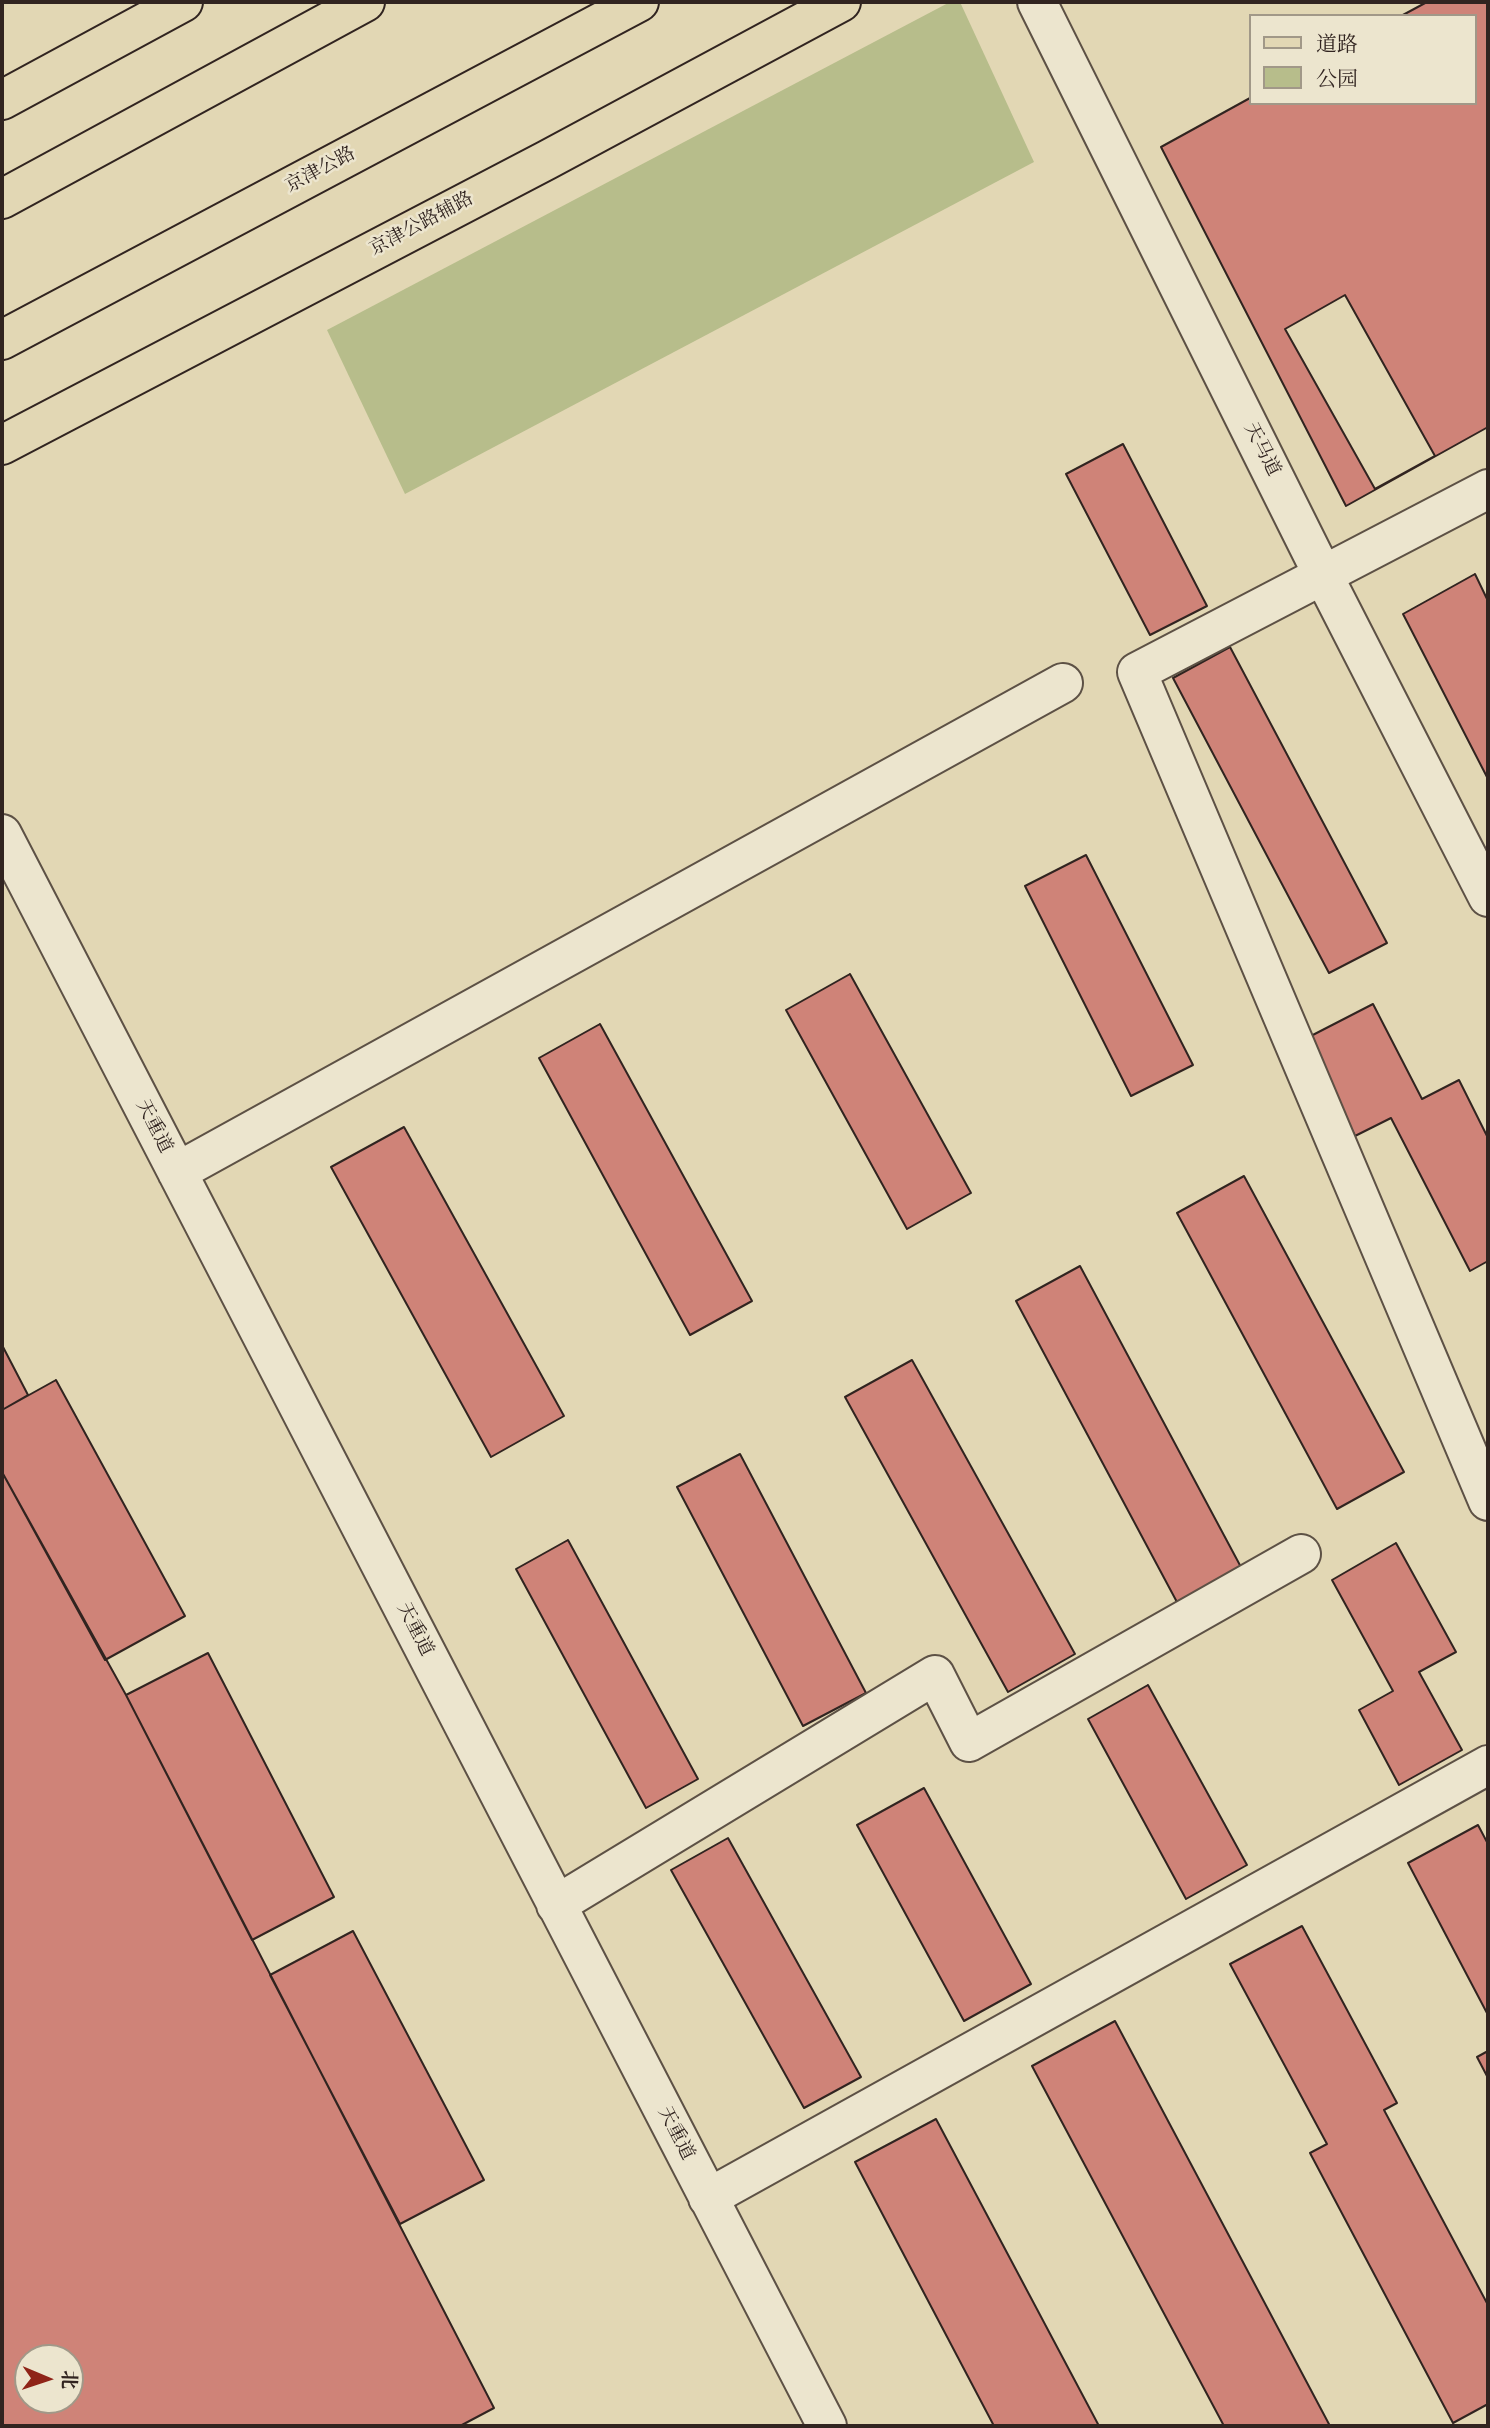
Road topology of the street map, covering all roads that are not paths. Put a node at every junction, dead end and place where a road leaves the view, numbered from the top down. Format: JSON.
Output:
{"nodes":[{"id":1,"x":183,"y":2,"type":"edge"},
{"id":2,"x":365,"y":2,"type":"edge"},
{"id":3,"x":639,"y":2,"type":"edge"},
{"id":4,"x":841,"y":2,"type":"edge"},
{"id":5,"x":1037,"y":2,"type":"edge"},
{"id":6,"x":2,"y":100,"type":"edge"},
{"id":7,"x":2,"y":199,"type":"edge"},
{"id":8,"x":2,"y":340,"type":"edge"},
{"id":9,"x":2,"y":445,"type":"edge"},
{"id":10,"x":1488,"y":489,"type":"edge"},
{"id":11,"x":1323,"y":575,"type":"junction"},
{"id":12,"x":1063,"y":682,"type":"dead end"},
{"id":13,"x":2,"y":834,"type":"edge"},
{"id":14,"x":1488,"y":897,"type":"edge"},
{"id":15,"x":177,"y":1172,"type":"junction"},
{"id":16,"x":1488,"y":1501,"type":"edge"},
{"id":17,"x":1301,"y":1553,"type":"dead end"},
{"id":18,"x":1488,"y":1765,"type":"edge"},
{"id":19,"x":556,"y":1905,"type":"junction"},
{"id":20,"x":708,"y":2198,"type":"junction"},
{"id":21,"x":827,"y":2426,"type":"edge"}],
"edges":[{"from":1,"to":6,"type":"main road"},
{"from":2,"to":7,"type":"main road"},
{"from":3,"to":8,"type":"main road","name":"京津公路"},
{"from":4,"to":9,"type":"main road","name":"京津公路辅路"},
{"from":5,"to":11,"type":"street","name":"天马道"},
{"from":10,"to":11,"type":"street"},
{"from":11,"to":14,"type":"street","name":"天马道"},
{"from":11,"to":16,"type":"street"},
{"from":12,"to":15,"type":"street"},
{"from":13,"to":15,"type":"street","name":"天重道"},
{"from":15,"to":19,"type":"street","name":"天重道"},
{"from":17,"to":19,"type":"street"},
{"from":18,"to":20,"type":"street"},
{"from":19,"to":20,"type":"street","name":"天重道"},
{"from":20,"to":21,"type":"street","name":"天重道"}]}
